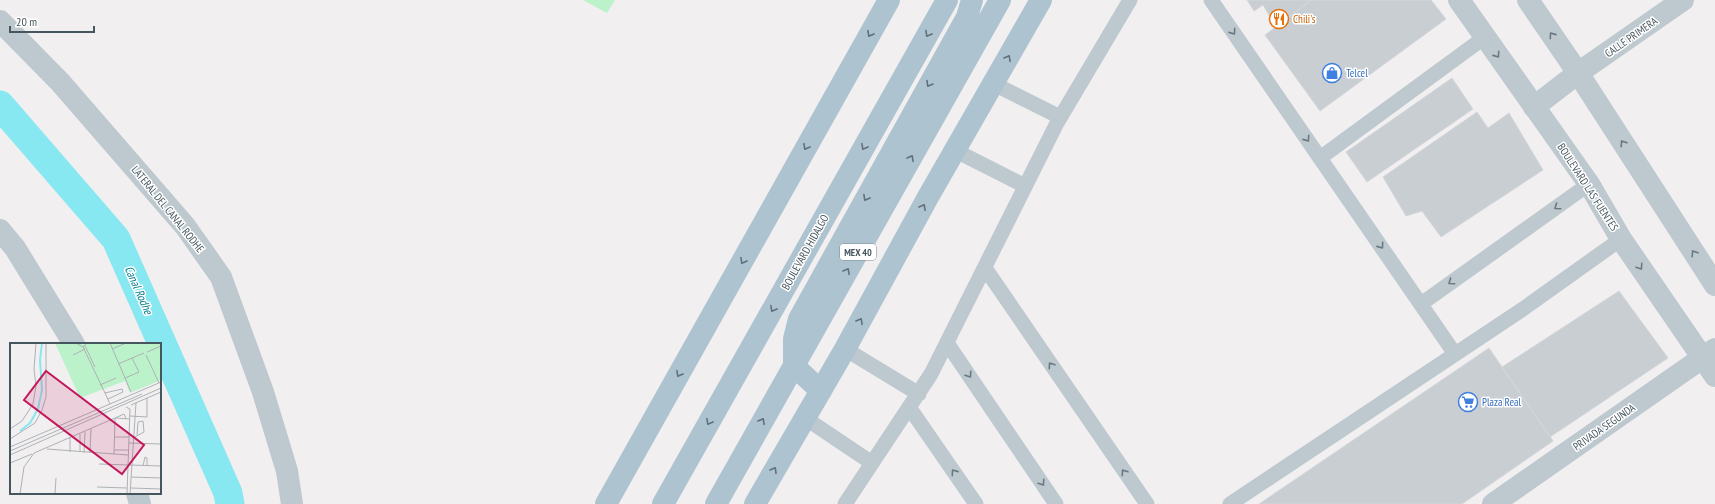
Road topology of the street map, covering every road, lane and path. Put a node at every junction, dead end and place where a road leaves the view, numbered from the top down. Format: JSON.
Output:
{"nodes":[{"id":1,"x":889,"y":0,"type":"edge"},
{"id":2,"x":947,"y":0,"type":"edge"},
{"id":3,"x":972,"y":0,"type":"edge"},
{"id":4,"x":1000,"y":0,"type":"edge"},
{"id":5,"x":1041,"y":0,"type":"edge"},
{"id":6,"x":1130,"y":0,"type":"edge"},
{"id":7,"x":1211,"y":0,"type":"edge"},
{"id":8,"x":1459,"y":0,"type":"edge"},
{"id":9,"x":1683,"y":0,"type":"edge"},
{"id":10,"x":1531,"y":2,"type":"edge"},
{"id":11,"x":0,"y":21,"type":"edge"},
{"id":12,"x":1485,"y":37,"type":"junction"},
{"id":13,"x":1578,"y":73,"type":"junction"},
{"id":14,"x":994,"y":84,"type":"junction"},
{"id":15,"x":1534,"y":107,"type":"junction"},
{"id":16,"x":1060,"y":116,"type":"junction"},
{"id":17,"x":956,"y":151,"type":"junction"},
{"id":18,"x":1320,"y":158,"type":"junction"},
{"id":19,"x":1589,"y":184,"type":"junction"},
{"id":20,"x":1025,"y":186,"type":"junction"},
{"id":21,"x":0,"y":230,"type":"edge"},
{"id":22,"x":1621,"y":239,"type":"junction"},
{"id":23,"x":985,"y":268,"type":"junction"},
{"id":24,"x":1715,"y":286,"type":"edge"},
{"id":25,"x":1421,"y":304,"type":"junction"},
{"id":26,"x":73,"y":343,"type":"edge"},
{"id":27,"x":947,"y":343,"type":"junction"},
{"id":28,"x":845,"y":349,"type":"junction"},
{"id":29,"x":1455,"y":354,"type":"junction"},
{"id":30,"x":1709,"y":354,"type":"edge"},
{"id":31,"x":794,"y":366,"type":"junction"},
{"id":32,"x":1715,"y":376,"type":"edge"},
{"id":33,"x":820,"y":391,"type":"junction"},
{"id":34,"x":919,"y":394,"type":"junction"},
{"id":35,"x":909,"y":407,"type":"junction"},
{"id":36,"x":805,"y":418,"type":"junction"},
{"id":37,"x":872,"y":463,"type":"junction"},
{"id":38,"x":137,"y":494,"type":"edge"},
{"id":39,"x":140,"y":504,"type":"edge"},
{"id":40,"x":292,"y":504,"type":"edge"},
{"id":41,"x":606,"y":504,"type":"edge"},
{"id":42,"x":663,"y":504,"type":"edge"},
{"id":43,"x":716,"y":504,"type":"edge"},
{"id":44,"x":755,"y":504,"type":"edge"},
{"id":45,"x":845,"y":504,"type":"edge"},
{"id":46,"x":976,"y":504,"type":"edge"},
{"id":47,"x":1056,"y":504,"type":"edge"},
{"id":48,"x":1146,"y":504,"type":"edge"},
{"id":49,"x":1230,"y":504,"type":"edge"},
{"id":50,"x":1493,"y":504,"type":"edge"}],
"edges":[{"from":1,"to":41,"type":"main road","one_way":true},
{"from":2,"to":42,"type":"main road","name":"BOULEVARD HIDALGO","one_way":true},
{"from":3,"to":31,"type":"main road","one_way":true},
{"from":31,"to":4,"type":"main road","number":"MEX 40","one_way":true},
{"from":14,"to":5,"type":"main road","one_way":true},
{"from":6,"to":16,"type":"lane"},
{"from":7,"to":18,"type":"lane","one_way":true},
{"from":8,"to":12,"type":"street","name":"BOULEVARD LAS FUENTES"},
{"from":9,"to":13,"type":"street","name":"CALLE PRIMERA"},
{"from":13,"to":10,"type":"street","one_way":true},
{"from":11,"to":40,"type":"street","name":"LATERAL DEL CANAL RODHE"},
{"from":12,"to":15,"type":"street","name":"BOULEVARD LAS FUENTES","one_way":true},
{"from":12,"to":18,"type":"lane"},
{"from":13,"to":15,"type":"street","name":"CALLE PRIMERA"},
{"from":24,"to":13,"type":"street","one_way":true},
{"from":14,"to":16,"type":"lane"},
{"from":14,"to":17,"type":"main road"},
{"from":15,"to":19,"type":"street","name":"BOULEVARD LAS FUENTES"},
{"from":16,"to":20,"type":"lane"},
{"from":17,"to":20,"type":"lane"},
{"from":28,"to":17,"type":"main road","one_way":true},
{"from":18,"to":25,"type":"lane","one_way":true},
{"from":19,"to":22,"type":"street","name":"BOULEVARD LAS FUENTES"},
{"from":19,"to":25,"type":"lane","one_way":true},
{"from":20,"to":23,"type":"lane"},
{"from":21,"to":26,"type":"street"},
{"from":22,"to":29,"type":"lane"},
{"from":22,"to":30,"type":"street","name":"BOULEVARD LAS FUENTES","one_way":true},
{"from":23,"to":27,"type":"lane"},
{"from":48,"to":23,"type":"lane","one_way":true},
{"from":25,"to":29,"type":"lane"},
{"from":27,"to":34,"type":"lane"},
{"from":27,"to":47,"type":"lane","one_way":true},
{"from":28,"to":33,"type":"main road"},
{"from":28,"to":34,"type":"lane"},
{"from":29,"to":49,"type":"lane"},
{"from":30,"to":32,"type":"street","name":"BOULEVARD LAS FUENTES"},
{"from":30,"to":50,"type":"street","name":"PRIVADA SEGUNDA"},
{"from":31,"to":33,"type":"main road"},
{"from":43,"to":31,"type":"main road","number":"MEX 40","one_way":true},
{"from":33,"to":36,"type":"main road"},
{"from":34,"to":35,"type":"lane"},
{"from":35,"to":37,"type":"lane"},
{"from":46,"to":35,"type":"lane","one_way":true},
{"from":36,"to":37,"type":"lane"},
{"from":44,"to":36,"type":"main road","one_way":true},
{"from":37,"to":45,"type":"lane"},
{"from":38,"to":39,"type":"street"}]}
